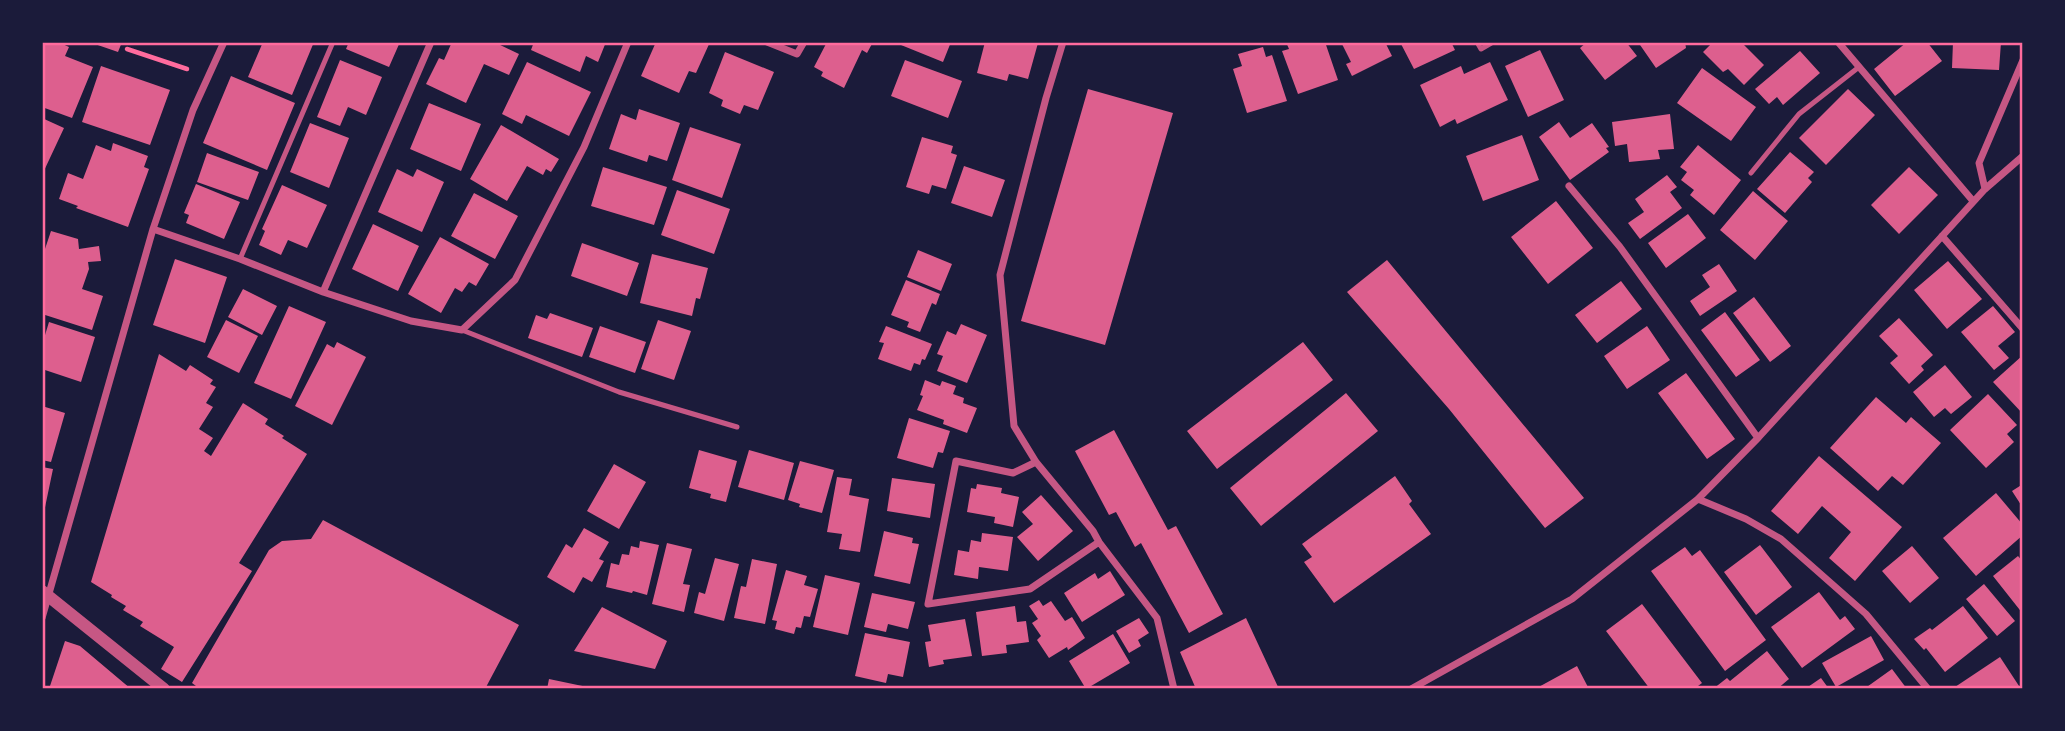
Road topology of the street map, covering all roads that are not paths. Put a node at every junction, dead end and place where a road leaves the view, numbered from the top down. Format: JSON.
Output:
{"nodes":[{"id":1,"x":224,"y":42,"type":"edge"},
{"id":2,"x":333,"y":42,"type":"edge"},
{"id":3,"x":431,"y":42,"type":"edge"},
{"id":4,"x":628,"y":42,"type":"edge"},
{"id":5,"x":766,"y":42,"type":"edge"},
{"id":6,"x":804,"y":42,"type":"edge"},
{"id":7,"x":1063,"y":42,"type":"edge"},
{"id":8,"x":1477,"y":42,"type":"edge"},
{"id":9,"x":1493,"y":42,"type":"edge"},
{"id":10,"x":1838,"y":42,"type":"edge"},
{"id":11,"x":2023,"y":60,"type":"edge"},
{"id":12,"x":1858,"y":67,"type":"junction"},
{"id":13,"x":2023,"y":156,"type":"edge"},
{"id":14,"x":1751,"y":173,"type":"dead end"},
{"id":15,"x":1569,"y":186,"type":"dead end"},
{"id":16,"x":1985,"y":188,"type":"junction"},
{"id":17,"x":1973,"y":201,"type":"junction"},
{"id":18,"x":153,"y":229,"type":"junction"},
{"id":19,"x":1941,"y":236,"type":"junction"},
{"id":20,"x":240,"y":258,"type":"junction"},
{"id":21,"x":323,"y":292,"type":"junction"},
{"id":22,"x":462,"y":330,"type":"junction"},
{"id":23,"x":2023,"y":330,"type":"edge"},
{"id":24,"x":737,"y":427,"type":"dead end"},
{"id":25,"x":1758,"y":438,"type":"junction"},
{"id":26,"x":1036,"y":463,"type":"junction"},
{"id":27,"x":1698,"y":499,"type":"junction"},
{"id":28,"x":1099,"y":542,"type":"junction"},
{"id":29,"x":45,"y":593,"type":"edge"},
{"id":30,"x":42,"y":618,"type":"edge"},
{"id":31,"x":164,"y":689,"type":"edge"},
{"id":32,"x":1174,"y":689,"type":"edge"},
{"id":33,"x":1412,"y":689,"type":"edge"},
{"id":34,"x":1928,"y":689,"type":"edge"}],
"edges":[{"from":1,"to":18,"type":"street"},
{"from":2,"to":20,"type":"lane"},
{"from":3,"to":21,"type":"street"},
{"from":4,"to":22,"type":"street"},
{"from":5,"to":6,"type":"street"},
{"from":7,"to":26,"type":"street"},
{"from":8,"to":9,"type":"lane"},
{"from":10,"to":12,"type":"street"},
{"from":11,"to":16,"type":"street"},
{"from":12,"to":14,"type":"lane"},
{"from":12,"to":17,"type":"street"},
{"from":13,"to":16,"type":"street"},
{"from":15,"to":25,"type":"street"},
{"from":16,"to":17,"type":"street"},
{"from":17,"to":19,"type":"street"},
{"from":18,"to":20,"type":"street"},
{"from":18,"to":29,"type":"street"},
{"from":19,"to":23,"type":"street"},
{"from":19,"to":25,"type":"street"},
{"from":20,"to":21,"type":"street"},
{"from":21,"to":22,"type":"street"},
{"from":22,"to":24,"type":"lane"},
{"from":25,"to":27,"type":"street"},
{"from":26,"to":28,"type":"street"},
{"from":26,"to":28,"type":"street"},
{"from":27,"to":33,"type":"street"},
{"from":27,"to":34,"type":"street"},
{"from":28,"to":32,"type":"street"},
{"from":29,"to":30,"type":"street"},
{"from":29,"to":31,"type":"street"}]}
